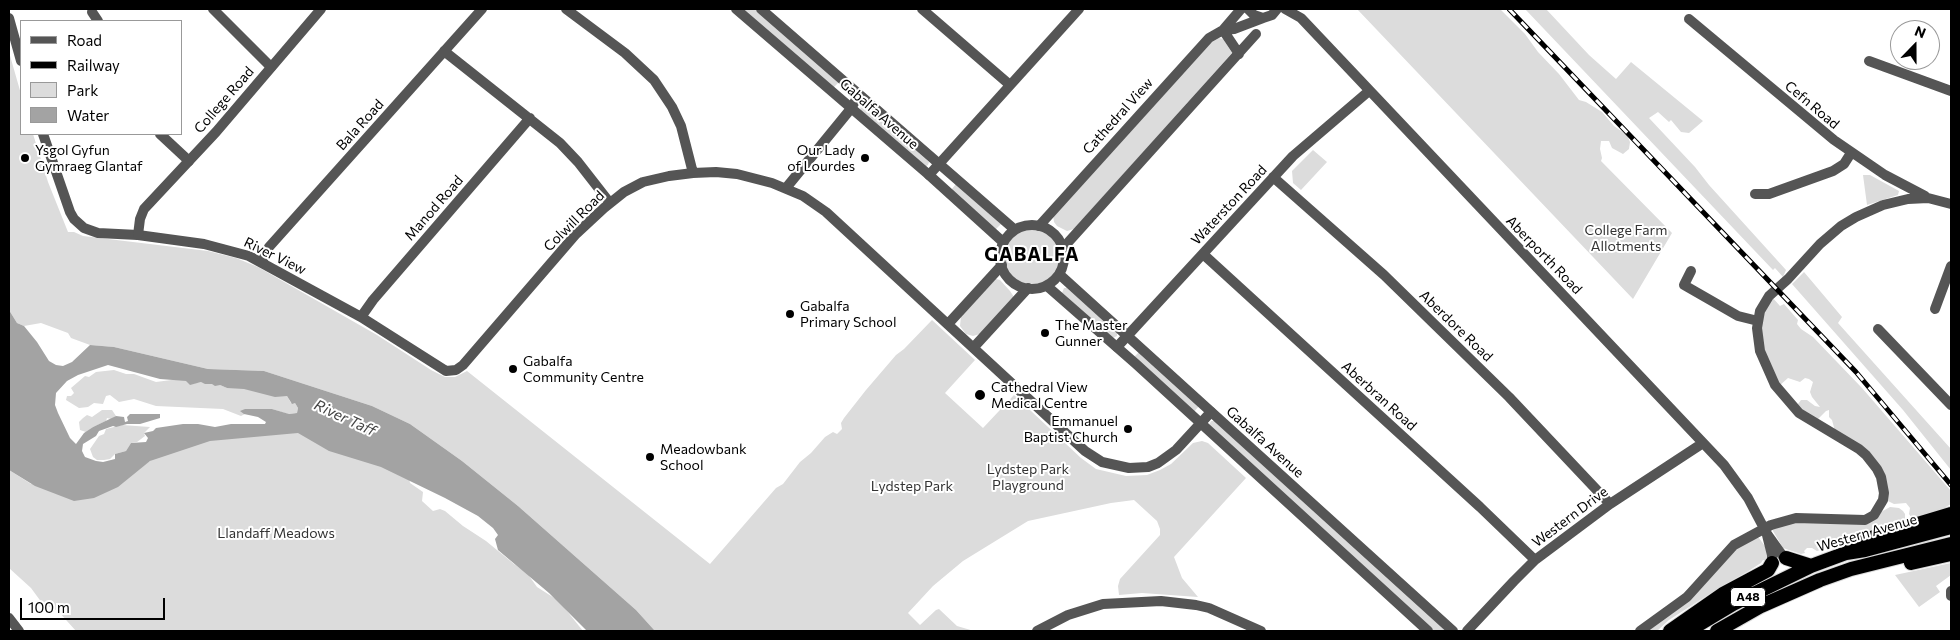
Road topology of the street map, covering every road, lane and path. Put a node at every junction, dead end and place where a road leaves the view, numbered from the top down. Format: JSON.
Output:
{"nodes":[{"id":1,"x":213,"y":9,"type":"edge"},
{"id":2,"x":321,"y":9,"type":"edge"},
{"id":3,"x":482,"y":9,"type":"edge"},
{"id":4,"x":566,"y":9,"type":"edge"},
{"id":5,"x":736,"y":9,"type":"edge"},
{"id":6,"x":761,"y":9,"type":"edge"},
{"id":7,"x":1079,"y":9,"type":"edge"},
{"id":8,"x":1241,"y":9,"type":"edge"},
{"id":9,"x":1248,"y":9,"type":"edge"},
{"id":10,"x":1277,"y":9,"type":"edge"},
{"id":11,"x":1285,"y":9,"type":"edge"},
{"id":12,"x":926,"y":10,"type":"edge"},
{"id":13,"x":92,"y":12,"type":"dead end"},
{"id":14,"x":9,"y":18,"type":"edge"},
{"id":15,"x":1263,"y":18,"type":"junction"},
{"id":16,"x":1689,"y":19,"type":"dead end"},
{"id":17,"x":97,"y":20,"type":"edge"},
{"id":18,"x":1223,"y":30,"type":"junction"},
{"id":19,"x":1256,"y":34,"type":"dead end"},
{"id":20,"x":444,"y":51,"type":"junction"},
{"id":21,"x":1238,"y":54,"type":"junction"},
{"id":22,"x":20,"y":57,"type":"edge"},
{"id":23,"x":1869,"y":61,"type":"dead end"},
{"id":24,"x":271,"y":67,"type":"junction"},
{"id":25,"x":1010,"y":85,"type":"junction"},
{"id":26,"x":1369,"y":91,"type":"junction"},
{"id":27,"x":1951,"y":91,"type":"edge"},
{"id":28,"x":859,"y":96,"type":"junction"},
{"id":29,"x":851,"y":108,"type":"junction"},
{"id":30,"x":530,"y":118,"type":"junction"},
{"id":31,"x":43,"y":135,"type":"edge"},
{"id":32,"x":161,"y":135,"type":"edge"},
{"id":33,"x":1851,"y":153,"type":"junction"},
{"id":34,"x":189,"y":161,"type":"junction"},
{"id":35,"x":939,"y":164,"type":"junction"},
{"id":36,"x":693,"y":173,"type":"junction"},
{"id":37,"x":928,"y":175,"type":"junction"},
{"id":38,"x":1273,"y":177,"type":"junction"},
{"id":39,"x":786,"y":188,"type":"junction"},
{"id":40,"x":1755,"y":194,"type":"dead end"},
{"id":41,"x":1928,"y":198,"type":"junction"},
{"id":42,"x":610,"y":203,"type":"junction"},
{"id":43,"x":1951,"y":204,"type":"edge"},
{"id":44,"x":1039,"y":226,"type":"junction"},
{"id":45,"x":1014,"y":229,"type":"junction"},
{"id":46,"x":138,"y":235,"type":"junction"},
{"id":47,"x":1003,"y":242,"type":"junction"},
{"id":48,"x":1063,"y":248,"type":"junction"},
{"id":49,"x":1203,"y":254,"type":"junction"},
{"id":50,"x":262,"y":262,"type":"junction"},
{"id":51,"x":1002,"y":265,"type":"junction"},
{"id":52,"x":1951,"y":266,"type":"edge"},
{"id":53,"x":1691,"y":271,"type":"dead end"},
{"id":54,"x":1059,"y":274,"type":"junction"},
{"id":55,"x":1047,"y":286,"type":"junction"},
{"id":56,"x":1028,"y":288,"type":"junction"},
{"id":57,"x":1935,"y":309,"type":"dead end"},
{"id":58,"x":361,"y":317,"type":"junction"},
{"id":59,"x":1758,"y":321,"type":"junction"},
{"id":60,"x":948,"y":324,"type":"junction"},
{"id":61,"x":1878,"y":329,"type":"dead end"},
{"id":62,"x":1127,"y":336,"type":"junction"},
{"id":63,"x":974,"y":347,"type":"junction"},
{"id":64,"x":1117,"y":347,"type":"junction"},
{"id":65,"x":446,"y":371,"type":"joint"},
{"id":66,"x":1951,"y":405,"type":"edge"},
{"id":67,"x":1211,"y":412,"type":"junction"},
{"id":68,"x":1200,"y":424,"type":"junction"},
{"id":69,"x":1704,"y":443,"type":"junction"},
{"id":70,"x":1610,"y":504,"type":"junction"},
{"id":71,"x":1951,"y":514,"type":"edge"},
{"id":72,"x":1951,"y":527,"type":"edge"},
{"id":73,"x":1768,"y":529,"type":"junction"},
{"id":74,"x":1951,"y":544,"type":"edge"},
{"id":75,"x":1846,"y":553,"type":"junction"},
{"id":76,"x":1951,"y":554,"type":"edge"},
{"id":77,"x":1786,"y":558,"type":"joint"},
{"id":78,"x":1535,"y":560,"type":"junction"},
{"id":79,"x":1772,"y":563,"type":"joint"},
{"id":80,"x":1811,"y":566,"type":"junction"},
{"id":81,"x":1820,"y":580,"type":"junction"},
{"id":82,"x":1951,"y":591,"type":"edge"},
{"id":83,"x":1951,"y":596,"type":"edge"},
{"id":84,"x":9,"y":618,"type":"edge"},
{"id":85,"x":19,"y":631,"type":"edge"},
{"id":86,"x":1037,"y":631,"type":"edge"},
{"id":87,"x":1261,"y":631,"type":"edge"},
{"id":88,"x":1428,"y":631,"type":"edge"},
{"id":89,"x":1453,"y":631,"type":"edge"},
{"id":90,"x":1467,"y":631,"type":"edge"},
{"id":91,"x":1640,"y":631,"type":"edge"},
{"id":92,"x":1670,"y":631,"type":"edge"},
{"id":93,"x":1688,"y":631,"type":"edge"},
{"id":94,"x":1717,"y":631,"type":"edge"}],
"edges":[{"from":1,"to":24,"type":"street"},
{"from":2,"to":24,"type":"street","name":"College Road"},
{"from":3,"to":20,"type":"street","name":"Bala Road"},
{"from":4,"to":36,"type":"street"},
{"from":5,"to":29,"type":"street","name":"Gabalfa Avenue"},
{"from":6,"to":28,"type":"street","name":"Gabalfa Avenue"},
{"from":7,"to":25,"type":"street"},
{"from":8,"to":18,"type":"street","name":"Cathedral View"},
{"from":9,"to":15,"type":"street"},
{"from":10,"to":15,"type":"street","name":"Cathedral View"},
{"from":11,"to":26,"type":"street","name":"Aberporth Road"},
{"from":12,"to":25,"type":"street"},
{"from":13,"to":17,"type":"street"},
{"from":14,"to":22,"type":"street"},
{"from":15,"to":18,"type":"street","name":"Cathedral View"},
{"from":16,"to":33,"type":"street","name":"Cefn Road"},
{"from":18,"to":21,"type":"street"},
{"from":18,"to":44,"type":"street","name":"Cathedral View"},
{"from":19,"to":21,"type":"street"},
{"from":20,"to":30,"type":"street"},
{"from":20,"to":50,"type":"street","name":"Bala Road"},
{"from":21,"to":48,"type":"street"},
{"from":23,"to":27,"type":"street"},
{"from":24,"to":34,"type":"street","name":"College Road"},
{"from":25,"to":35,"type":"street"},
{"from":26,"to":38,"type":"street","name":"Waterston Road"},
{"from":26,"to":69,"type":"street","name":"Aberporth Road"},
{"from":28,"to":29,"type":"street"},
{"from":28,"to":35,"type":"street","name":"Gabalfa Avenue"},
{"from":29,"to":37,"type":"street","name":"Gabalfa Avenue"},
{"from":29,"to":39,"type":"street"},
{"from":30,"to":42,"type":"street"},
{"from":30,"to":58,"type":"street","name":"Manod Road"},
{"from":31,"to":46,"type":"street","name":"River View"},
{"from":32,"to":34,"type":"street"},
{"from":33,"to":40,"type":"street"},
{"from":33,"to":41,"type":"street","name":"Cefn Road"},
{"from":34,"to":46,"type":"street","name":"College Road"},
{"from":35,"to":37,"type":"street"},
{"from":35,"to":45,"type":"street","name":"Gabalfa Avenue"},
{"from":36,"to":39,"type":"street","name":"Colwill Road"},
{"from":36,"to":42,"type":"street","name":"Colwill Road"},
{"from":37,"to":47,"type":"street","name":"Gabalfa Avenue"},
{"from":38,"to":49,"type":"street","name":"Waterston Road"},
{"from":38,"to":70,"type":"street","name":"Aberdore Road"},
{"from":39,"to":60,"type":"street","name":"Colwill Road"},
{"from":41,"to":43,"type":"street"},
{"from":41,"to":59,"type":"street"},
{"from":42,"to":65,"type":"street","name":"Colwill Road"},
{"from":44,"to":45,"type":"street"},
{"from":44,"to":48,"type":"street"},
{"from":45,"to":47,"type":"street"},
{"from":46,"to":50,"type":"street","name":"River View"},
{"from":47,"to":51,"type":"street"},
{"from":48,"to":54,"type":"street"},
{"from":49,"to":62,"type":"street","name":"Waterston Road"},
{"from":49,"to":78,"type":"street","name":"Aberbran Road"},
{"from":50,"to":58,"type":"street","name":"River View"},
{"from":51,"to":56,"type":"street"},
{"from":51,"to":60,"type":"street"},
{"from":52,"to":57,"type":"street"},
{"from":53,"to":59,"type":"street"},
{"from":54,"to":55,"type":"street"},
{"from":54,"to":62,"type":"street","name":"Gabalfa Avenue"},
{"from":55,"to":56,"type":"street"},
{"from":55,"to":64,"type":"street"},
{"from":56,"to":63,"type":"street"},
{"from":58,"to":65,"type":"street","name":"River View"},
{"from":59,"to":73,"type":"street"},
{"from":60,"to":63,"type":"street","name":"Colwill Road"},
{"from":61,"to":66,"type":"street"},
{"from":62,"to":64,"type":"street","name":"Waterston Road"},
{"from":62,"to":67,"type":"street","name":"Gabalfa Avenue"},
{"from":63,"to":68,"type":"street","name":"Colwill Road"},
{"from":64,"to":68,"type":"street"},
{"from":67,"to":68,"type":"street","name":"Colwill Road"},
{"from":67,"to":89,"type":"street","name":"Gabalfa Avenue"},
{"from":68,"to":88,"type":"street"},
{"from":69,"to":70,"type":"street","name":"Western Drive"},
{"from":69,"to":73,"type":"street","name":"Aberporth Road"},
{"from":70,"to":78,"type":"street","name":"Western Drive"},
{"from":71,"to":75,"type":"highway"},
{"from":72,"to":75,"type":"highway","name":"Western Avenue","number":"A48"},
{"from":73,"to":77,"type":"street","name":"Aberporth Road"},
{"from":73,"to":79,"type":"street","name":"Aberporth Road"},
{"from":73,"to":91,"type":"street"},
{"from":74,"to":81,"type":"highway","number":"A48"},
{"from":75,"to":80,"type":"highway","name":"Western Avenue","number":"A48"},
{"from":76,"to":81,"type":"highway"},
{"from":77,"to":80,"type":"highway"},
{"from":78,"to":90,"type":"street","name":"Western Drive"},
{"from":79,"to":92,"type":"highway"},
{"from":80,"to":93,"type":"highway","name":"Western Avenue","number":"A48"},
{"from":81,"to":94,"type":"highway","number":"A48"},
{"from":82,"to":83,"type":"street"},
{"from":84,"to":85,"type":"street"},
{"from":86,"to":87,"type":"street"}]}
